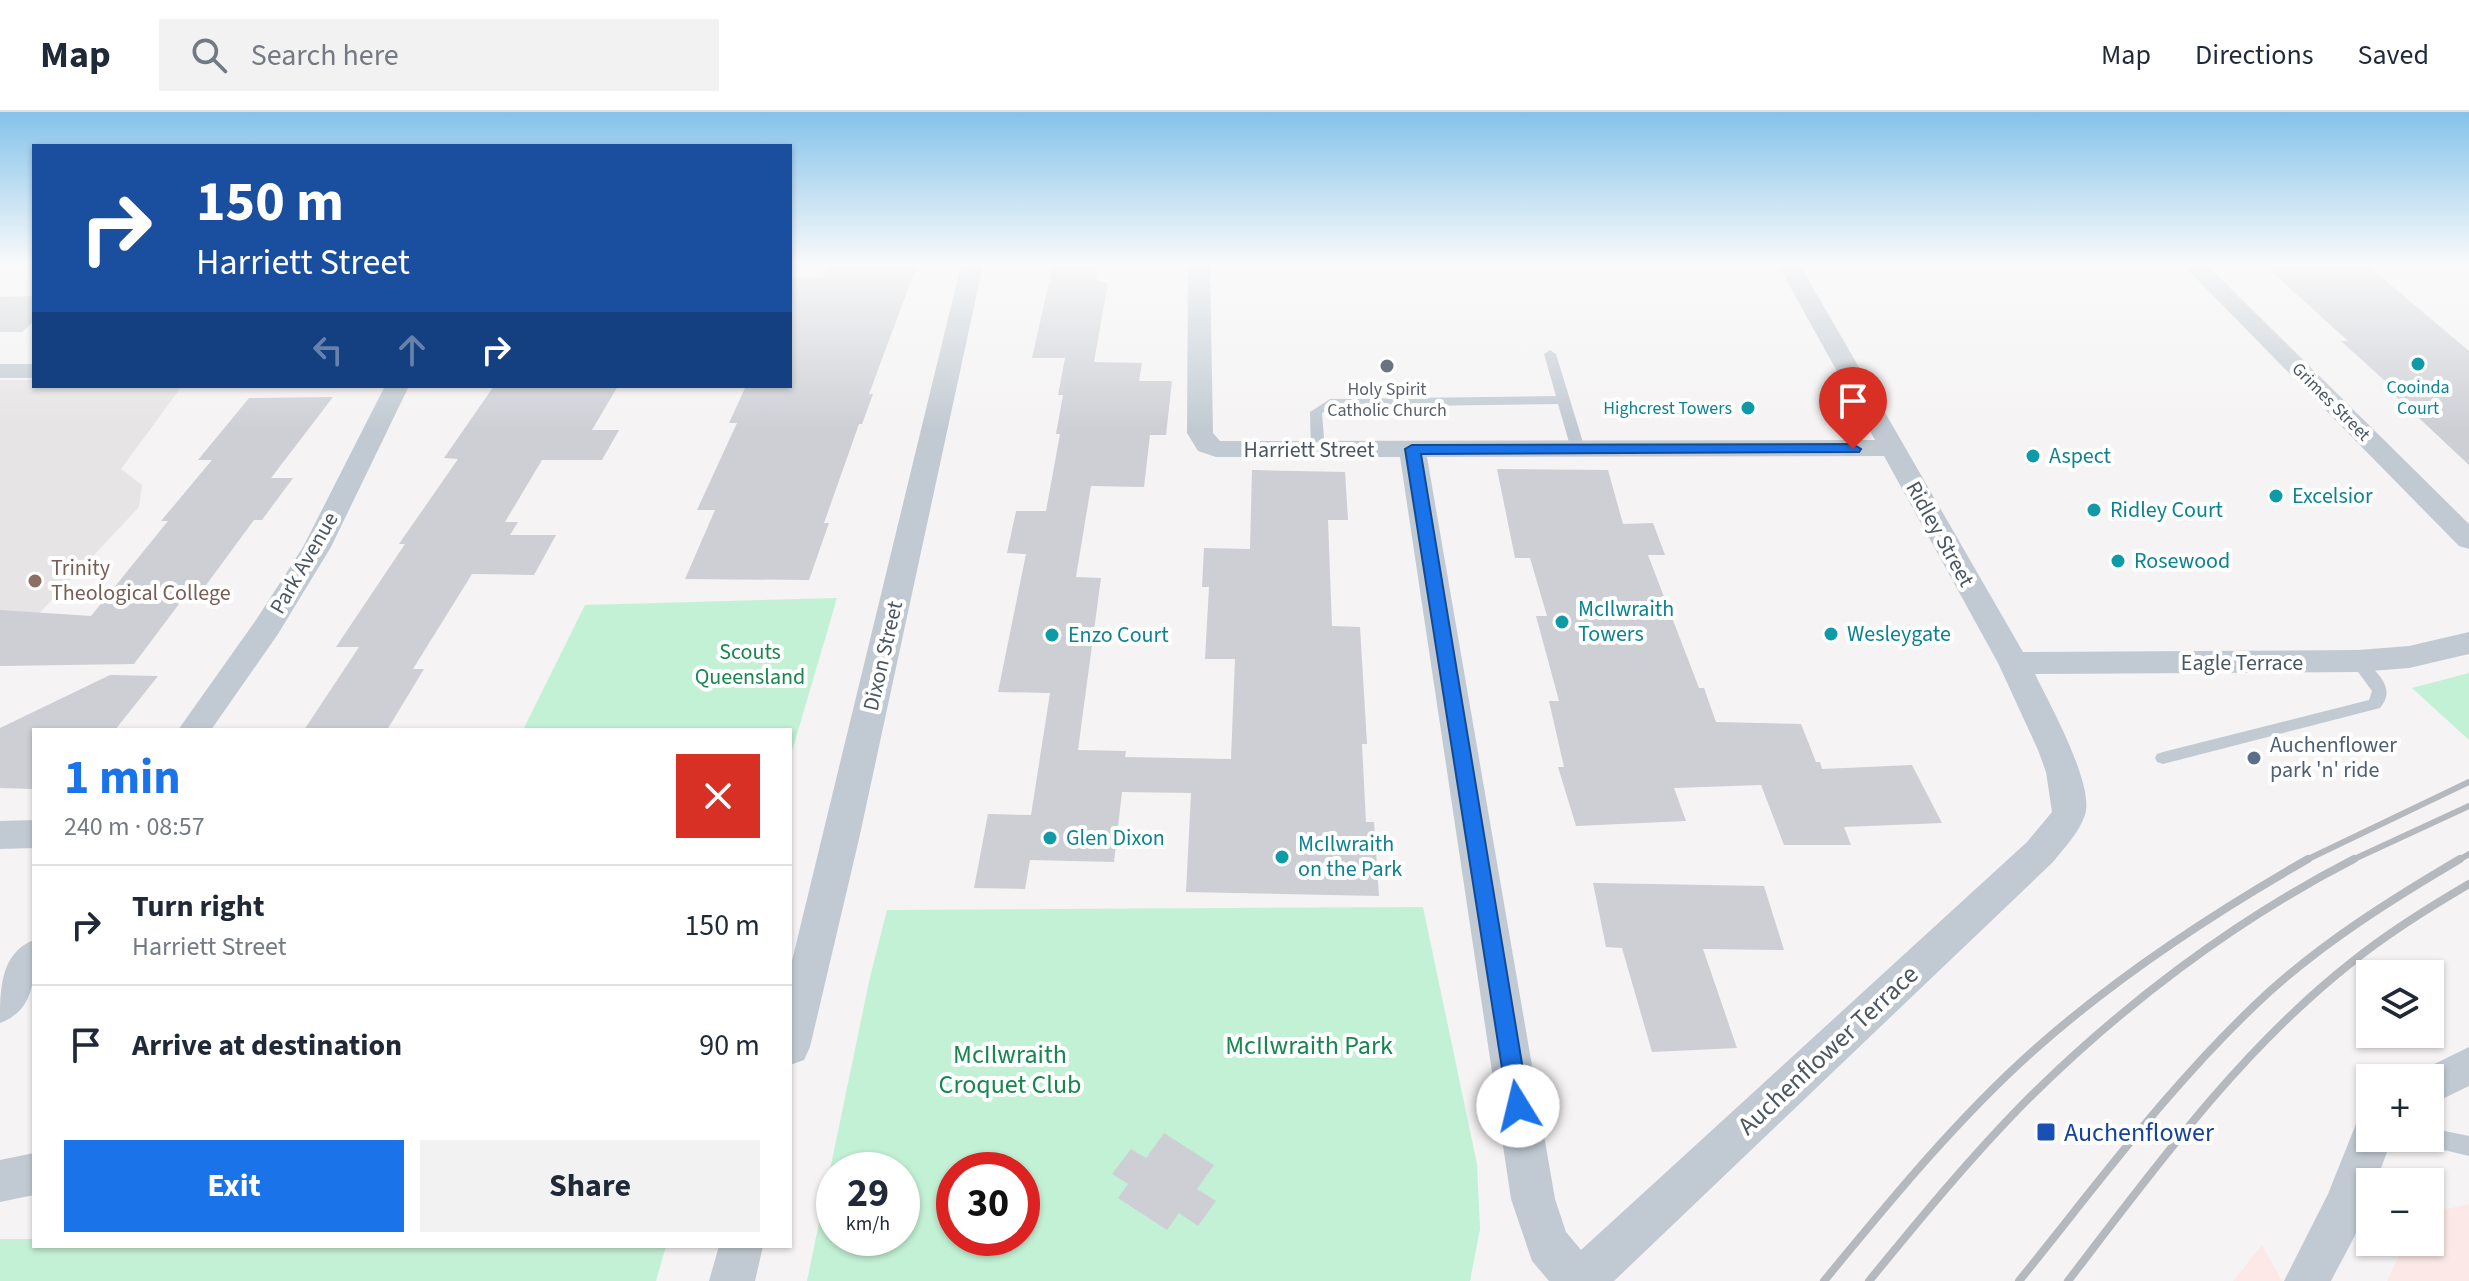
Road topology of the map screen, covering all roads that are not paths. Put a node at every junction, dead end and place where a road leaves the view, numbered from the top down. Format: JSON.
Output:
{"nodes":[{"id":1,"x":960,"y":320,"type":"edge"},
{"id":2,"x":1199,"y":320,"type":"edge"},
{"id":3,"x":1820,"y":320,"type":"edge"},
{"id":4,"x":2249,"y":320,"type":"edge"},
{"id":5,"x":1550,"y":354,"type":"dead end"},
{"id":6,"x":32,"y":356,"type":"edge"},
{"id":7,"x":0,"y":358,"type":"edge"},
{"id":8,"x":0,"y":371,"type":"edge"},
{"id":9,"x":32,"y":371,"type":"edge"},
{"id":10,"x":396,"y":388,"type":"edge"},
{"id":11,"x":1563,"y":400,"type":"junction"},
{"id":12,"x":1892,"y":448,"type":"junction"},
{"id":13,"x":1412,"y":449,"type":"junction"},
{"id":14,"x":1578,"y":449,"type":"junction"},
{"id":15,"x":1318,"y":450,"type":"junction"},
{"id":16,"x":2469,"y":540,"type":"edge"},
{"id":17,"x":2469,"y":643,"type":"edge"},
{"id":18,"x":2358,"y":661,"type":"junction"},
{"id":19,"x":2014,"y":663,"type":"junction"},
{"id":20,"x":195,"y":728,"type":"edge"},
{"id":21,"x":2163,"y":758,"type":"dead end"},
{"id":22,"x":2069,"y":812,"type":"joint"},
{"id":23,"x":32,"y":834,"type":"edge"},
{"id":24,"x":0,"y":835,"type":"edge"},
{"id":25,"x":32,"y":959,"type":"edge"},
{"id":26,"x":0,"y":1006,"type":"edge"},
{"id":27,"x":792,"y":1039,"type":"edge"},
{"id":28,"x":2469,"y":1065,"type":"edge"},
{"id":29,"x":2444,"y":1078,"type":"edge"},
{"id":30,"x":2444,"y":1141,"type":"edge"},
{"id":31,"x":2469,"y":1146,"type":"edge"},
{"id":32,"x":2366,"y":1152,"type":"edge"},
{"id":33,"x":32,"y":1174,"type":"edge"},
{"id":34,"x":0,"y":1181,"type":"edge"},
{"id":35,"x":740,"y":1248,"type":"edge"},
{"id":36,"x":732,"y":1281,"type":"edge"},
{"id":37,"x":1580,"y":1281,"type":"edge"},
{"id":38,"x":2307,"y":1281,"type":"edge"}],
"edges":[{"from":1,"to":27,"type":"street","name":"Dixon Street"},
{"from":2,"to":15,"type":"street","name":"Harriett Street"},
{"from":3,"to":12,"type":"street","name":"Ridley Street"},
{"from":4,"to":16,"type":"street","name":"Grimes Street"},
{"from":5,"to":11,"type":"lane"},
{"from":6,"to":7,"type":"street"},
{"from":8,"to":9,"type":"street"},
{"from":10,"to":20,"type":"street","name":"Park Avenue"},
{"from":11,"to":14,"type":"lane"},
{"from":11,"to":15,"type":"lane"},
{"from":12,"to":14,"type":"street","name":"Harriett Street"},
{"from":12,"to":19,"type":"street","name":"Ridley Street"},
{"from":13,"to":14,"type":"street","name":"Harriett Street"},
{"from":13,"to":15,"type":"street","name":"Harriett Street"},
{"from":13,"to":37,"type":"street"},
{"from":17,"to":18,"type":"street","name":"Eagle Terrace"},
{"from":18,"to":19,"type":"street","name":"Eagle Terrace"},
{"from":18,"to":21,"type":"lane"},
{"from":19,"to":22,"type":"street","name":"Ridley Street"},
{"from":22,"to":37,"type":"street","name":"Auchenflower Terrace"},
{"from":23,"to":24,"type":"street"},
{"from":25,"to":26,"type":"street"},
{"from":28,"to":29,"type":"street"},
{"from":30,"to":31,"type":"lane"},
{"from":32,"to":38,"type":"street"},
{"from":33,"to":34,"type":"street"},
{"from":35,"to":36,"type":"street"}]}
